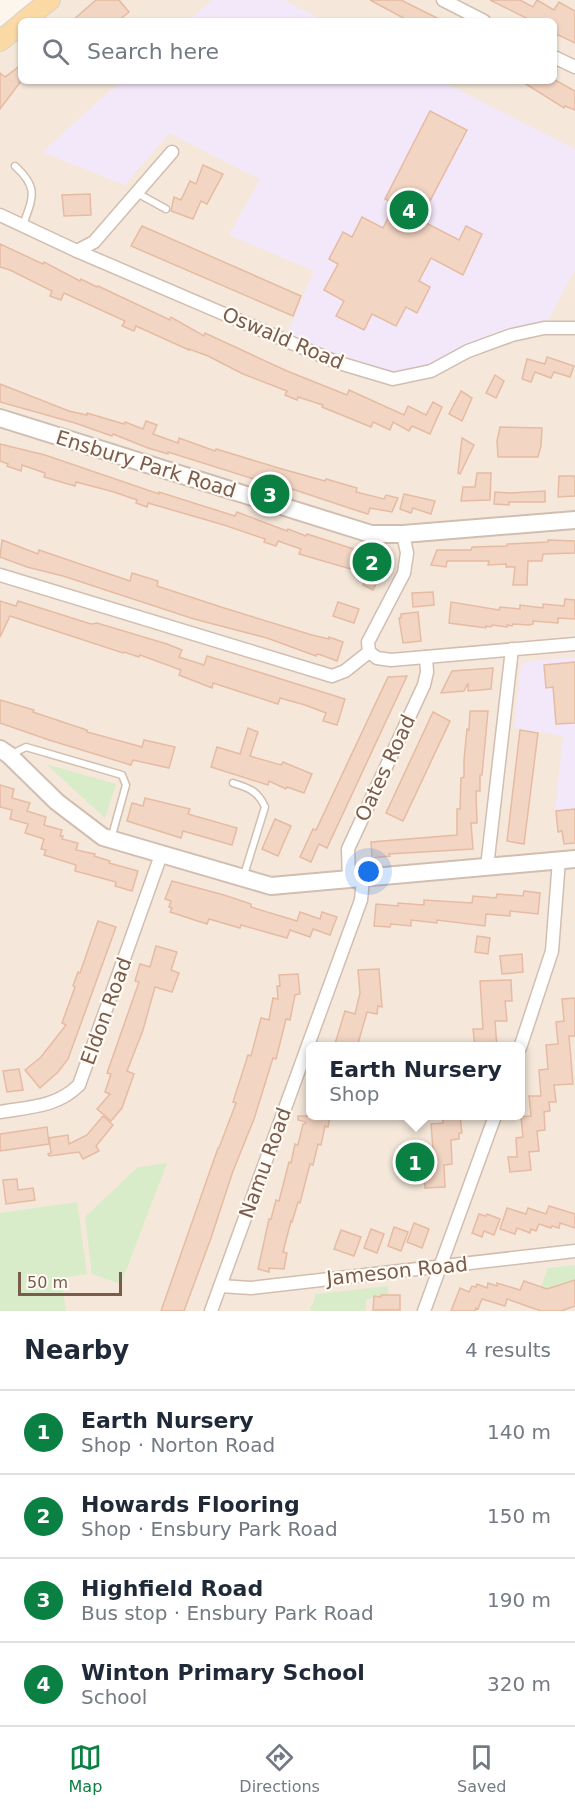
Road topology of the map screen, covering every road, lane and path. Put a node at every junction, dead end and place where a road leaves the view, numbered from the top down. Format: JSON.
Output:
{"nodes":[{"id":1,"x":50,"y":0,"type":"edge"},
{"id":2,"x":443,"y":0,"type":"edge"},
{"id":3,"x":28,"y":18,"type":"edge"},
{"id":4,"x":478,"y":18,"type":"edge"},
{"id":5,"x":18,"y":26,"type":"edge"},
{"id":6,"x":0,"y":41,"type":"edge"},
{"id":7,"x":557,"y":58,"type":"edge"},
{"id":8,"x":575,"y":67,"type":"edge"},
{"id":9,"x":172,"y":152,"type":"dead end"},
{"id":10,"x":15,"y":166,"type":"dead end"},
{"id":11,"x":137,"y":193,"type":"junction"},
{"id":12,"x":166,"y":209,"type":"dead end"},
{"id":13,"x":0,"y":215,"type":"edge"},
{"id":14,"x":23,"y":226,"type":"junction"},
{"id":15,"x":77,"y":251,"type":"junction"},
{"id":16,"x":575,"y":328,"type":"edge"},
{"id":17,"x":0,"y":418,"type":"edge"},
{"id":18,"x":575,"y":520,"type":"edge"},
{"id":19,"x":402,"y":534,"type":"junction"},
{"id":20,"x":0,"y":575,"type":"edge"},
{"id":21,"x":575,"y":644,"type":"edge"},
{"id":22,"x":512,"y":649,"type":"junction"},
{"id":23,"x":369,"y":652,"type":"junction"},
{"id":24,"x":426,"y":657,"type":"junction"},
{"id":25,"x":5,"y":752,"type":"edge"},
{"id":26,"x":233,"y":783,"type":"dead end"},
{"id":27,"x":111,"y":840,"type":"junction"},
{"id":28,"x":161,"y":855,"type":"junction"},
{"id":29,"x":567,"y":859,"type":"edge"},
{"id":30,"x":487,"y":867,"type":"junction"},
{"id":31,"x":243,"y":879,"type":"junction"},
{"id":32,"x":356,"y":879,"type":"junction"},
{"id":33,"x":309,"y":1042,"type":"edge"},
{"id":34,"x":522,"y":1042,"type":"edge"},
{"id":35,"x":306,"y":1051,"type":"edge"},
{"id":36,"x":0,"y":1112,"type":"edge"},
{"id":37,"x":494,"y":1120,"type":"edge"},
{"id":38,"x":575,"y":1251,"type":"edge"},
{"id":39,"x":440,"y":1267,"type":"junction"},
{"id":40,"x":220,"y":1287,"type":"junction"},
{"id":41,"x":211,"y":1311,"type":"edge"},
{"id":42,"x":424,"y":1311,"type":"edge"}],
"edges":[{"from":1,"to":3,"type":"main road"},
{"from":2,"to":4,"type":"street"},
{"from":5,"to":6,"type":"main road"},
{"from":7,"to":8,"type":"street"},
{"from":9,"to":11,"type":"street"},
{"from":10,"to":14,"type":"lane"},
{"from":11,"to":12,"type":"lane"},
{"from":11,"to":15,"type":"street"},
{"from":13,"to":14,"type":"street","name":"Oswald Road"},
{"from":14,"to":15,"type":"street","name":"Oswald Road"},
{"from":15,"to":16,"type":"street","name":"Oswald Road"},
{"from":17,"to":19,"type":"street","name":"Ensbury Park Road"},
{"from":18,"to":19,"type":"street","name":"Ensbury Park Road"},
{"from":19,"to":23,"type":"street"},
{"from":20,"to":23,"type":"street"},
{"from":21,"to":22,"type":"street"},
{"from":22,"to":24,"type":"street"},
{"from":22,"to":30,"type":"street"},
{"from":23,"to":24,"type":"street"},
{"from":24,"to":32,"type":"street","name":"Oates Road"},
{"from":25,"to":27,"type":"street"},
{"from":25,"to":27,"type":"lane"},
{"from":26,"to":31,"type":"lane"},
{"from":27,"to":28,"type":"street"},
{"from":28,"to":31,"type":"street"},
{"from":28,"to":36,"type":"street","name":"Eldon Road"},
{"from":29,"to":30,"type":"street"},
{"from":29,"to":34,"type":"street"},
{"from":30,"to":32,"type":"street"},
{"from":31,"to":32,"type":"street"},
{"from":32,"to":33,"type":"street","name":"Namu Road"},
{"from":35,"to":40,"type":"street","name":"Namu Road"},
{"from":37,"to":39,"type":"street"},
{"from":38,"to":39,"type":"street","name":"Jameson Road"},
{"from":39,"to":40,"type":"street","name":"Jameson Road"},
{"from":39,"to":42,"type":"street"},
{"from":40,"to":41,"type":"street","name":"Namu Road"}]}
